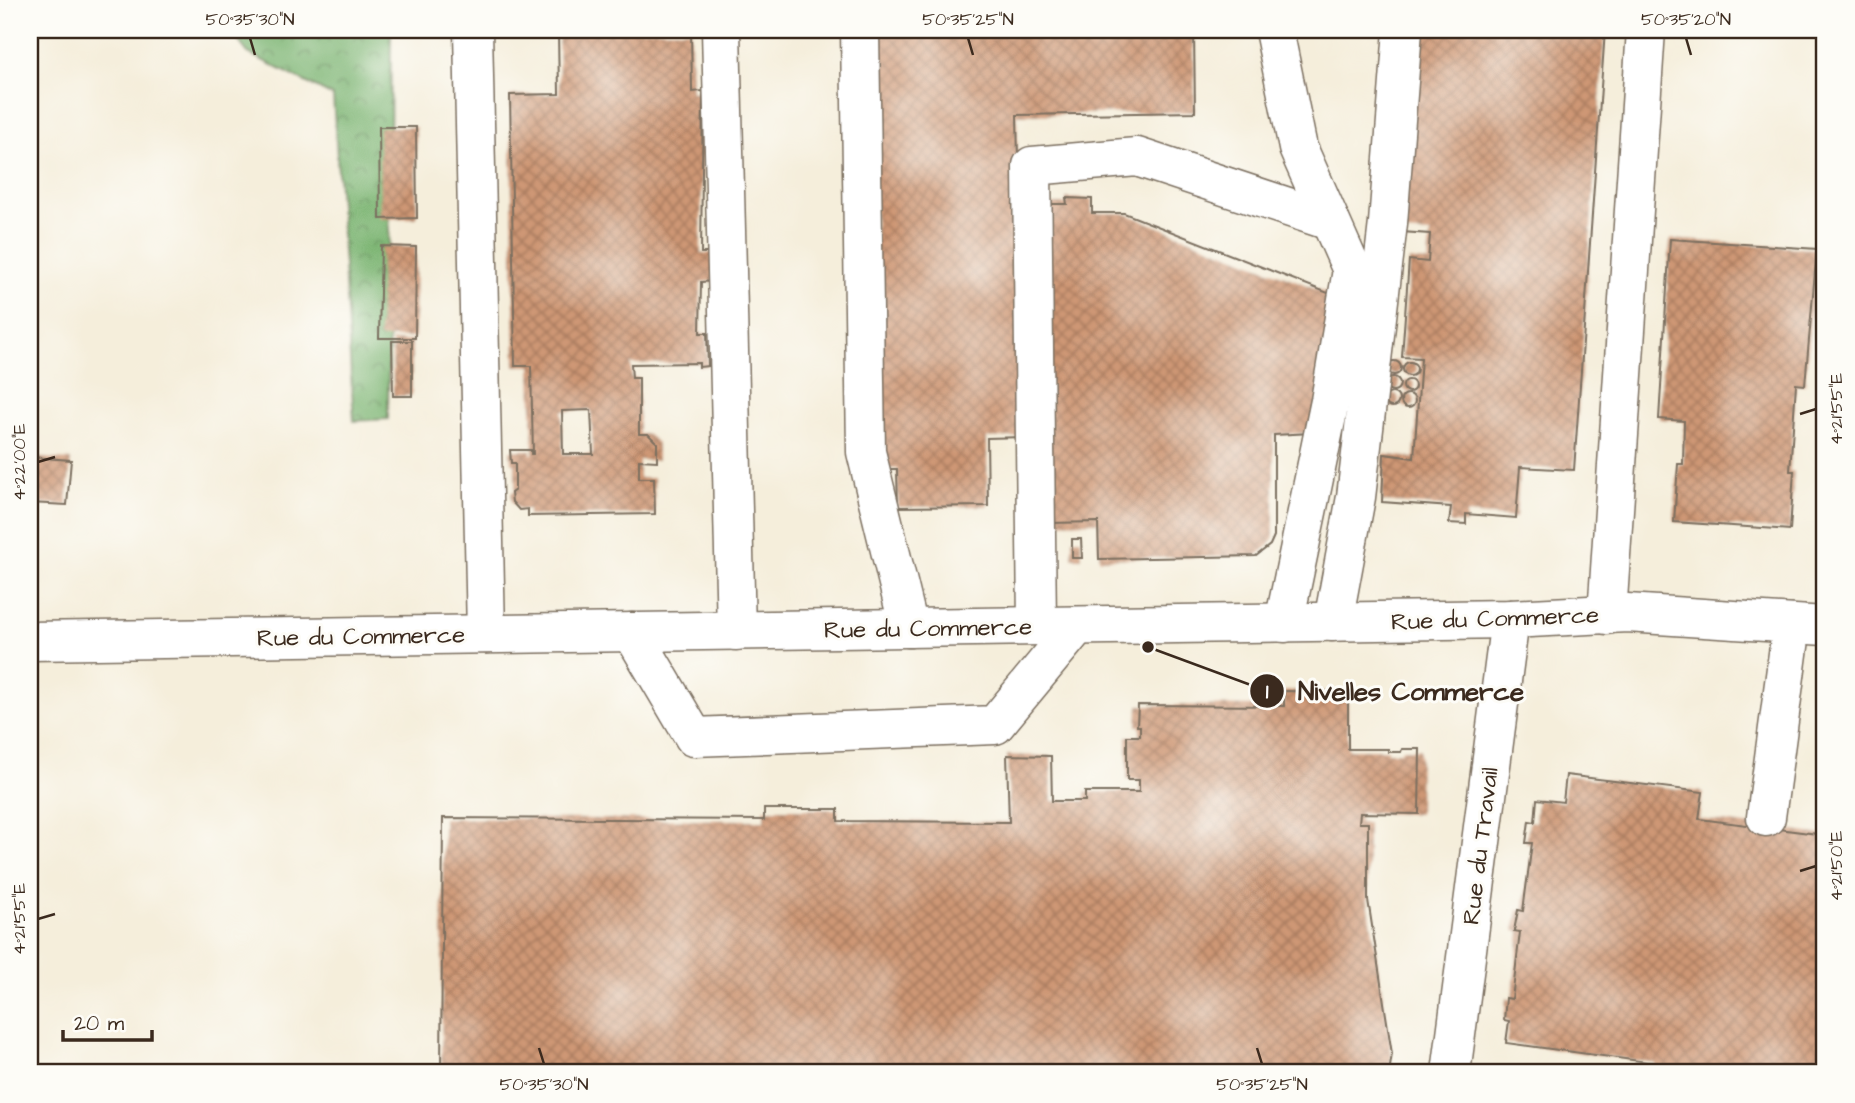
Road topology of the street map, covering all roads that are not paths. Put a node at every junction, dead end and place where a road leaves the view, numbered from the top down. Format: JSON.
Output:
{"nodes":[{"id":1,"x":473,"y":30,"type":"edge"},
{"id":2,"x":722,"y":30,"type":"edge"},
{"id":3,"x":860,"y":30,"type":"edge"},
{"id":4,"x":1274,"y":30,"type":"edge"},
{"id":5,"x":1403,"y":30,"type":"edge"},
{"id":6,"x":1646,"y":30,"type":"edge"},
{"id":7,"x":1331,"y":221,"type":"junction"},
{"id":8,"x":1607,"y":615,"type":"junction"},
{"id":9,"x":1510,"y":619,"type":"junction"},
{"id":10,"x":1333,"y":622,"type":"junction"},
{"id":11,"x":1284,"y":623,"type":"junction"},
{"id":12,"x":1809,"y":625,"type":"edge"},
{"id":13,"x":1037,"y":626,"type":"junction"},
{"id":14,"x":1077,"y":626,"type":"junction"},
{"id":15,"x":909,"y":628,"type":"junction"},
{"id":16,"x":736,"y":631,"type":"junction"},
{"id":17,"x":632,"y":632,"type":"junction"},
{"id":18,"x":486,"y":634,"type":"junction"},
{"id":19,"x":30,"y":641,"type":"edge"},
{"id":20,"x":1766,"y":817,"type":"dead end"},
{"id":21,"x":1451,"y":1073,"type":"edge"}],
"edges":[{"from":1,"to":18,"type":"street"},
{"from":2,"to":16,"type":"street"},
{"from":3,"to":15,"type":"street"},
{"from":4,"to":7,"type":"street"},
{"from":5,"to":10,"type":"street"},
{"from":6,"to":8,"type":"street"},
{"from":7,"to":11,"type":"street"},
{"from":7,"to":13,"type":"street"},
{"from":8,"to":9,"type":"street","name":"Rue du Commerce"},
{"from":8,"to":12,"type":"street","name":"Rue du Commerce"},
{"from":9,"to":10,"type":"street","name":"Rue du Commerce"},
{"from":9,"to":21,"type":"street","name":"Rue du Travail"},
{"from":10,"to":11,"type":"street","name":"Rue du Commerce"},
{"from":11,"to":14,"type":"street","name":"Rue du Commerce"},
{"from":12,"to":20,"type":"street"},
{"from":13,"to":14,"type":"street","name":"Rue du Commerce"},
{"from":13,"to":15,"type":"street","name":"Rue du Commerce"},
{"from":14,"to":17,"type":"street"},
{"from":15,"to":16,"type":"street","name":"Rue du Commerce"},
{"from":16,"to":17,"type":"street","name":"Rue du Commerce"},
{"from":17,"to":18,"type":"street","name":"Rue du Commerce"},
{"from":18,"to":19,"type":"street","name":"Rue du Commerce"}]}
